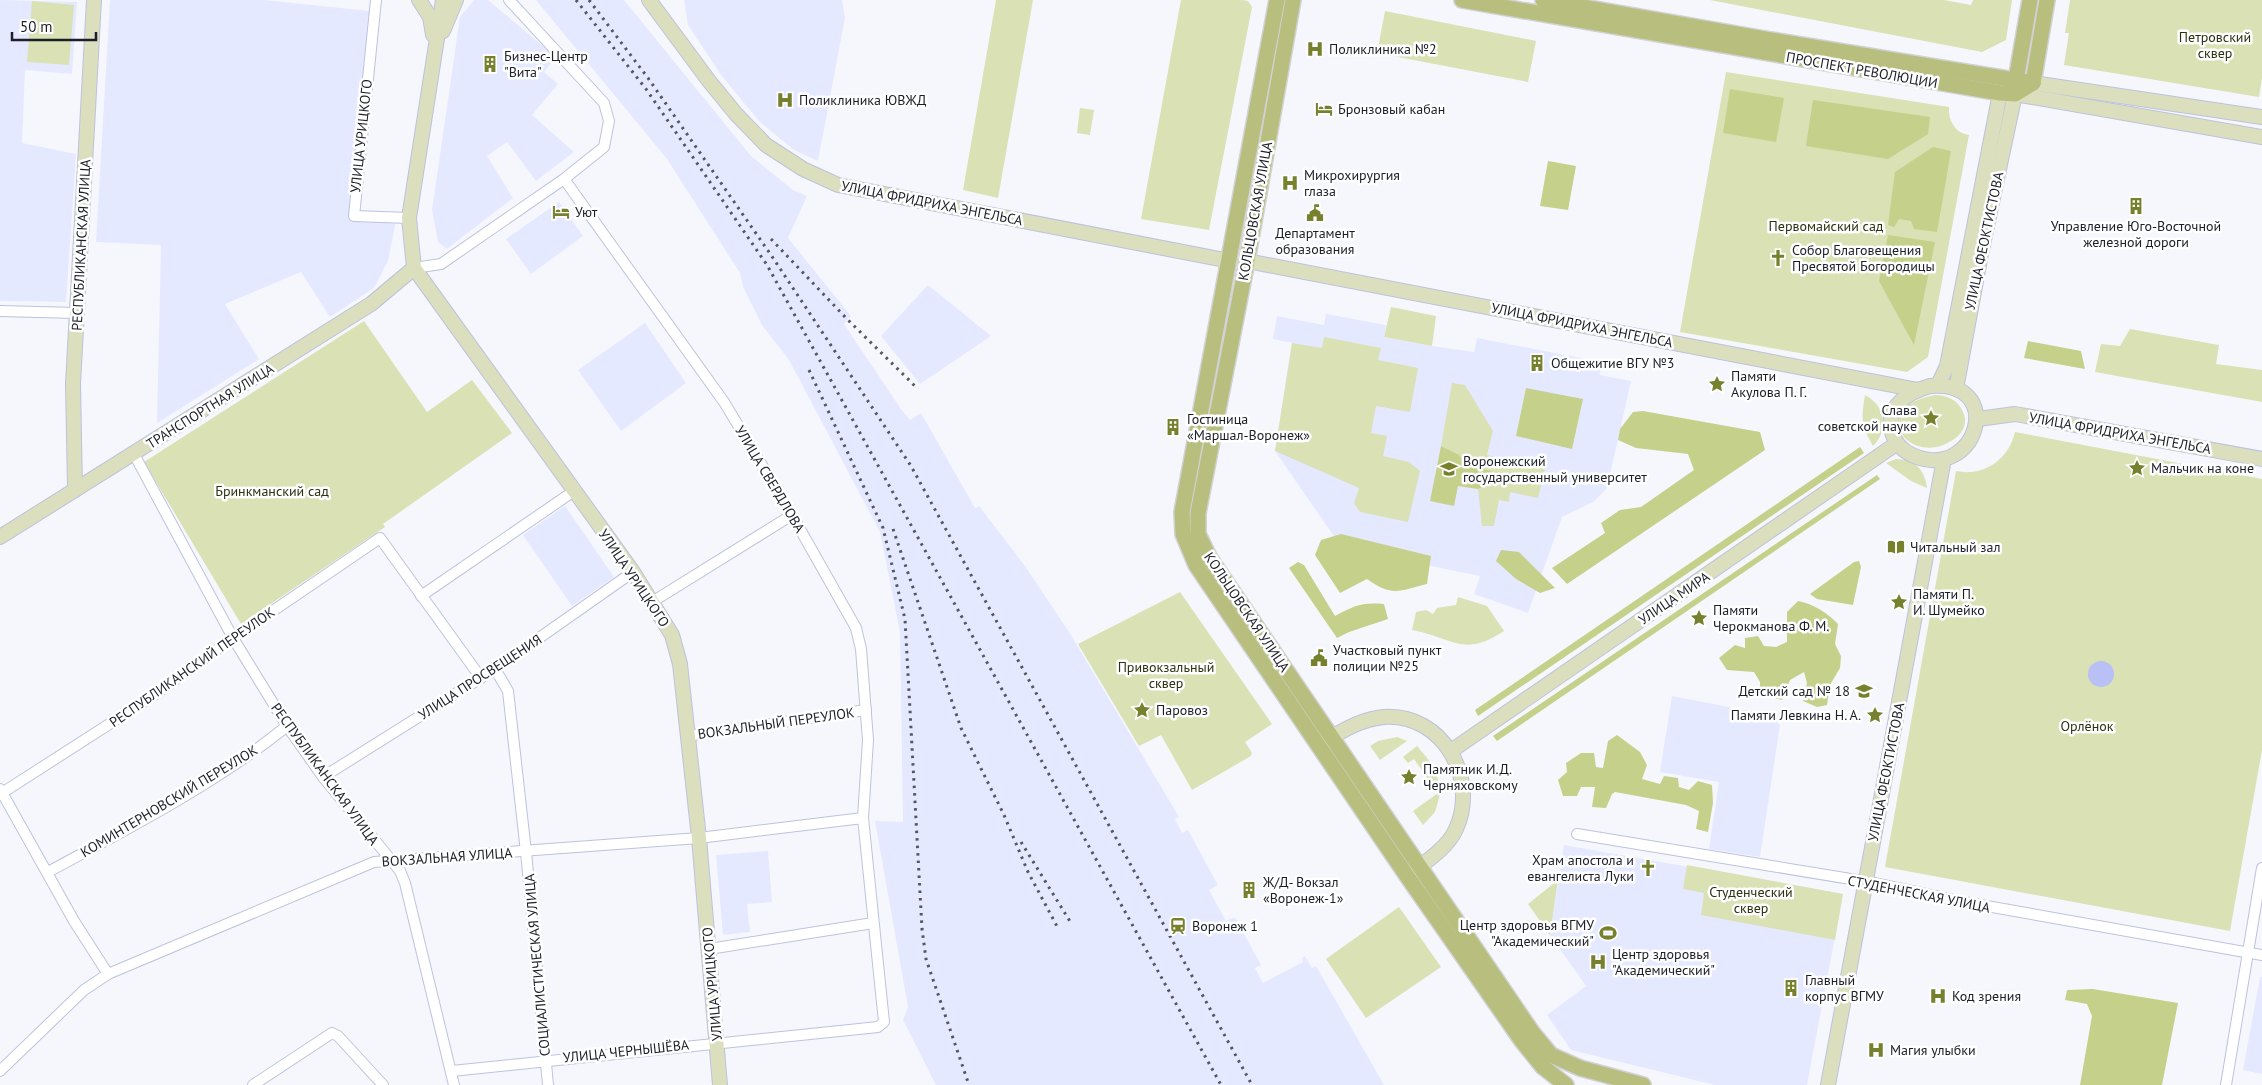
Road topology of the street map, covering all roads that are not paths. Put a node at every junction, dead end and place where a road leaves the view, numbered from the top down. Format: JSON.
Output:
{"nodes":[{"id":1,"x":94,"y":0,"type":"edge"},
{"id":2,"x":376,"y":0,"type":"edge"},
{"id":3,"x":419,"y":0,"type":"edge"},
{"id":4,"x":442,"y":0,"type":"edge"},
{"id":5,"x":456,"y":0,"type":"edge"},
{"id":6,"x":509,"y":0,"type":"edge"},
{"id":7,"x":649,"y":0,"type":"edge"},
{"id":8,"x":1277,"y":0,"type":"edge"},
{"id":9,"x":1292,"y":0,"type":"edge"},
{"id":10,"x":1462,"y":0,"type":"edge"},
{"id":11,"x":1543,"y":0,"type":"edge"},
{"id":12,"x":2030,"y":0,"type":"edge"},
{"id":13,"x":2047,"y":0,"type":"edge"},
{"id":14,"x":435,"y":50,"type":"junction"},
{"id":15,"x":2033,"y":83,"type":"junction"},
{"id":16,"x":2015,"y":87,"type":"junction"},
{"id":17,"x":2000,"y":93,"type":"junction"},
{"id":18,"x":2236,"y":113,"type":"junction"},
{"id":19,"x":2262,"y":117,"type":"edge"},
{"id":20,"x":2234,"y":132,"type":"junction"},
{"id":21,"x":2262,"y":136,"type":"edge"},
{"id":22,"x":564,"y":179,"type":"junction"},
{"id":23,"x":409,"y":218,"type":"junction"},
{"id":24,"x":1230,"y":261,"type":"junction"},
{"id":25,"x":1247,"y":261,"type":"junction"},
{"id":26,"x":414,"y":268,"type":"junction"},
{"id":27,"x":0,"y":311,"type":"edge"},
{"id":28,"x":77,"y":314,"type":"junction"},
{"id":29,"x":1938,"y":385,"type":"junction"},
{"id":30,"x":1956,"y":389,"type":"junction"},
{"id":31,"x":1918,"y":390,"type":"junction"},
{"id":32,"x":1978,"y":419,"type":"junction"},
{"id":33,"x":1896,"y":444,"type":"junction"},
{"id":34,"x":134,"y":454,"type":"junction"},
{"id":35,"x":1944,"y":459,"type":"junction"},
{"id":36,"x":2262,"y":459,"type":"edge"},
{"id":37,"x":75,"y":490,"type":"junction"},
{"id":38,"x":574,"y":492,"type":"junction"},
{"id":39,"x":792,"y":515,"type":"junction"},
{"id":40,"x":0,"y":537,"type":"edge"},
{"id":41,"x":633,"y":572,"type":"junction"},
{"id":42,"x":421,"y":596,"type":"junction"},
{"id":43,"x":652,"y":602,"type":"junction"},
{"id":44,"x":233,"y":638,"type":"junction"},
{"id":45,"x":495,"y":669,"type":"junction"},
{"id":46,"x":480,"y":678,"type":"junction"},
{"id":47,"x":866,"y":710,"type":"junction"},
{"id":48,"x":286,"y":726,"type":"junction"},
{"id":49,"x":687,"y":736,"type":"junction"},
{"id":50,"x":1326,"y":742,"type":"junction"},
{"id":51,"x":1451,"y":751,"type":"junction"},
{"id":52,"x":323,"y":776,"type":"junction"},
{"id":53,"x":1,"y":791,"type":"edge"},
{"id":54,"x":863,"y":818,"type":"junction"},
{"id":55,"x":1576,"y":834,"type":"dead end"},
{"id":56,"x":699,"y":838,"type":"junction"},
{"id":57,"x":526,"y":852,"type":"junction"},
{"id":58,"x":394,"y":862,"type":"junction"},
{"id":59,"x":2262,"y":868,"type":"edge"},
{"id":60,"x":1413,"y":871,"type":"junction"},
{"id":61,"x":48,"y":872,"type":"junction"},
{"id":62,"x":1865,"y":883,"type":"junction"},
{"id":63,"x":874,"y":923,"type":"junction"},
{"id":64,"x":709,"y":949,"type":"junction"},
{"id":65,"x":2248,"y":952,"type":"junction"},
{"id":66,"x":2262,"y":955,"type":"edge"},
{"id":67,"x":108,"y":974,"type":"junction"},
{"id":68,"x":884,"y":1017,"type":"joint"},
{"id":69,"x":717,"y":1042,"type":"junction"},
{"id":70,"x":546,"y":1060,"type":"junction"},
{"id":71,"x":0,"y":1071,"type":"edge"},
{"id":72,"x":452,"y":1071,"type":"junction"},
{"id":73,"x":718,"y":1081,"type":"edge"},
{"id":74,"x":253,"y":1085,"type":"edge"},
{"id":75,"x":383,"y":1085,"type":"edge"},
{"id":76,"x":454,"y":1085,"type":"edge"},
{"id":77,"x":548,"y":1085,"type":"edge"},
{"id":78,"x":1566,"y":1085,"type":"edge"},
{"id":79,"x":1643,"y":1085,"type":"edge"},
{"id":80,"x":1828,"y":1085,"type":"edge"},
{"id":81,"x":2226,"y":1085,"type":"edge"}],
"edges":[{"from":1,"to":28,"type":"street","name":"РЕСПУБЛИКАНСКАЯ УЛИЦА"},
{"from":2,"to":23,"type":"street","name":"УЛИЦА УРИЦКОГО"},
{"from":3,"to":14,"type":"street","name":"УЛИЦА УРИЦКОГО"},
{"from":4,"to":14,"type":"street","name":"УЛИЦА УРИЦКОГО"},
{"from":5,"to":14,"type":"street"},
{"from":6,"to":22,"type":"street"},
{"from":7,"to":24,"type":"street","name":"УЛИЦА ФРИДРИХА ЭНГЕЛЬСА"},
{"from":8,"to":24,"type":"main road","name":"КОЛЬЦОВСКАЯ УЛИЦА"},
{"from":9,"to":25,"type":"main road","name":"КОЛЬЦОВСКАЯ УЛИЦА"},
{"from":10,"to":17,"type":"main road","name":"ПРОСПЕКТ РЕВОЛЮЦИИ"},
{"from":11,"to":16,"type":"main road","name":"ПРОСПЕКТ РЕВОЛЮЦИИ"},
{"from":12,"to":16,"type":"main road"},
{"from":13,"to":15,"type":"main road"},
{"from":14,"to":23,"type":"street","name":"УЛИЦА УРИЦКОГО"},
{"from":15,"to":16,"type":"main road","name":"ПРОСПЕКТ РЕВОЛЮЦИИ"},
{"from":15,"to":18,"type":"street","name":"ПРОСПЕКТ РЕВОЛЮЦИИ"},
{"from":16,"to":17,"type":"main road"},
{"from":16,"to":20,"type":"street","name":"ПРОСПЕКТ РЕВОЛЮЦИИ"},
{"from":16,"to":30,"type":"street","name":"УЛИЦА ФЕОКТИСТОВА"},
{"from":17,"to":29,"type":"street","name":"УЛИЦА ФЕОКТИСТОВА"},
{"from":18,"to":19,"type":"street","name":"ПРОСПЕКТ РЕВОЛЮЦИИ"},
{"from":18,"to":20,"type":"street"},
{"from":20,"to":21,"type":"street","name":"ПРОСПЕКТ РЕВОЛЮЦИИ"},
{"from":22,"to":26,"type":"street"},
{"from":22,"to":39,"type":"street","name":"УЛИЦА СВЕРДЛОВА"},
{"from":23,"to":26,"type":"street","name":"УЛИЦА УРИЦКОГО"},
{"from":24,"to":25,"type":"main road"},
{"from":24,"to":50,"type":"main road","name":"КОЛЬЦОВСКАЯ УЛИЦА"},
{"from":25,"to":31,"type":"street","name":"УЛИЦА ФРИДРИХА ЭНГЕЛЬСА"},
{"from":25,"to":50,"type":"main road","name":"КОЛЬЦОВСКАЯ УЛИЦА"},
{"from":26,"to":34,"type":"street","name":"ТРАНСПОРТНАЯ УЛИЦА"},
{"from":26,"to":38,"type":"street","name":"УЛИЦА УРИЦКОГО"},
{"from":27,"to":28,"type":"street"},
{"from":28,"to":37,"type":"street","name":"РЕСПУБЛИКАНСКАЯ УЛИЦА"},
{"from":29,"to":30,"type":"street","name":"УЛИЦА ФРИДРИХА ЭНГЕЛЬСА"},
{"from":29,"to":31,"type":"street","name":"УЛИЦА ФРИДРИХА ЭНГЕЛЬСА"},
{"from":30,"to":32,"type":"street"},
{"from":31,"to":33,"type":"street","name":"УЛИЦА ФРИДРИХА ЭНГЕЛЬСА"},
{"from":32,"to":35,"type":"street"},
{"from":32,"to":36,"type":"street","name":"УЛИЦА ФРИДРИХА ЭНГЕЛЬСА"},
{"from":33,"to":35,"type":"street"},
{"from":33,"to":51,"type":"street","name":"УЛИЦА МИРА"},
{"from":34,"to":37,"type":"street","name":"ТРАНСПОРТНАЯ УЛИЦА"},
{"from":34,"to":44,"type":"street","name":"РЕСПУБЛИКАНСКАЯ УЛИЦА"},
{"from":35,"to":62,"type":"street","name":"УЛИЦА ФЕОКТИСТОВА"},
{"from":37,"to":40,"type":"street","name":"ТРАНСПОРТНАЯ УЛИЦА"},
{"from":38,"to":41,"type":"street","name":"УЛИЦА УРИЦКОГО"},
{"from":38,"to":42,"type":"street"},
{"from":39,"to":43,"type":"street"},
{"from":39,"to":47,"type":"street","name":"УЛИЦА СВЕРДЛОВА"},
{"from":41,"to":43,"type":"street","name":"УЛИЦА УРИЦКОГО"},
{"from":41,"to":45,"type":"street","name":"УЛИЦА ПРОСВЕЩЕНИЯ"},
{"from":42,"to":44,"type":"street","name":"РЕСПУБЛИКАНСКИЙ ПЕРЕУЛОК"},
{"from":42,"to":46,"type":"street"},
{"from":43,"to":49,"type":"street","name":"УЛИЦА УРИЦКОГО"},
{"from":44,"to":48,"type":"street","name":"РЕСПУБЛИКАНСКАЯ УЛИЦА"},
{"from":44,"to":53,"type":"street","name":"РЕСПУБЛИКАНСКИЙ ПЕРЕУЛОК"},
{"from":45,"to":46,"type":"street","name":"УЛИЦА ПРОСВЕЩЕНИЯ"},
{"from":45,"to":57,"type":"street","name":"СОЦИАЛИСТИЧЕСКАЯ УЛИЦА"},
{"from":46,"to":52,"type":"street","name":"УЛИЦА ПРОСВЕЩЕНИЯ"},
{"from":47,"to":49,"type":"street","name":"ВОКЗАЛЬНЫЙ ПЕРЕУЛОК"},
{"from":47,"to":54,"type":"street","name":"УЛИЦА СВЕРДЛОВА"},
{"from":48,"to":52,"type":"street","name":"РЕСПУБЛИКАНСКАЯ УЛИЦА"},
{"from":48,"to":61,"type":"street","name":"КОМИНТЕРНОВСКИЙ ПЕРЕУЛОК"},
{"from":49,"to":56,"type":"street","name":"УЛИЦА УРИЦКОГО"},
{"from":50,"to":51,"type":"street"},
{"from":50,"to":60,"type":"main road","name":"КОЛЬЦОВСКАЯ УЛИЦА"},
{"from":51,"to":60,"type":"street"},
{"from":52,"to":58,"type":"street","name":"РЕСПУБЛИКАНСКАЯ УЛИЦА"},
{"from":53,"to":61,"type":"street"},
{"from":54,"to":56,"type":"street","name":"ВОКЗАЛЬНАЯ УЛИЦА"},
{"from":54,"to":63,"type":"street","name":"УЛИЦА СВЕРДЛОВА"},
{"from":55,"to":62,"type":"street","name":"СТУДЕНЧЕСКАЯ УЛИЦА"},
{"from":56,"to":57,"type":"street","name":"ВОКЗАЛЬНАЯ УЛИЦА"},
{"from":56,"to":64,"type":"street","name":"УЛИЦА УРИЦКОГО"},
{"from":57,"to":58,"type":"street","name":"ВОКЗАЛЬНАЯ УЛИЦА"},
{"from":57,"to":70,"type":"street","name":"СОЦИАЛИСТИЧЕСКАЯ УЛИЦА"},
{"from":58,"to":67,"type":"street","name":"ВОКЗАЛЬНАЯ УЛИЦА"},
{"from":58,"to":72,"type":"street","name":"РЕСПУБЛИКАНСКАЯ УЛИЦА"},
{"from":59,"to":65,"type":"street"},
{"from":60,"to":78,"type":"main road","name":"КОЛЬЦОВСКАЯ УЛИЦА"},
{"from":60,"to":79,"type":"main road","name":"КОЛЬЦОВСКАЯ УЛИЦА"},
{"from":61,"to":67,"type":"street"},
{"from":62,"to":65,"type":"street","name":"СТУДЕНЧЕСКАЯ УЛИЦА"},
{"from":62,"to":80,"type":"street","name":"УЛИЦА ФЕОКТИСТОВА"},
{"from":63,"to":64,"type":"street"},
{"from":63,"to":68,"type":"street","name":"УЛИЦА СВЕРДЛОВА"},
{"from":64,"to":69,"type":"street","name":"УЛИЦА УРИЦКОГО"},
{"from":65,"to":66,"type":"street","name":"СТУДЕНЧЕСКАЯ УЛИЦА"},
{"from":65,"to":81,"type":"street"},
{"from":67,"to":71,"type":"street","name":"ВОКЗАЛЬНАЯ УЛИЦА"},
{"from":68,"to":69,"type":"street","name":"УЛИЦА ЧЕРНЫШЁВА"},
{"from":69,"to":70,"type":"street","name":"УЛИЦА ЧЕРНЫШЁВА"},
{"from":69,"to":73,"type":"street","name":"УЛИЦА УРИЦКОГО"},
{"from":70,"to":72,"type":"street","name":"УЛИЦА ЧЕРНЫШЁВА"},
{"from":70,"to":77,"type":"street","name":"СОЦИАЛИСТИЧЕСКАЯ УЛИЦА"},
{"from":72,"to":76,"type":"street","name":"РЕСПУБЛИКАНСКАЯ УЛИЦА"},
{"from":74,"to":75,"type":"street"}]}
